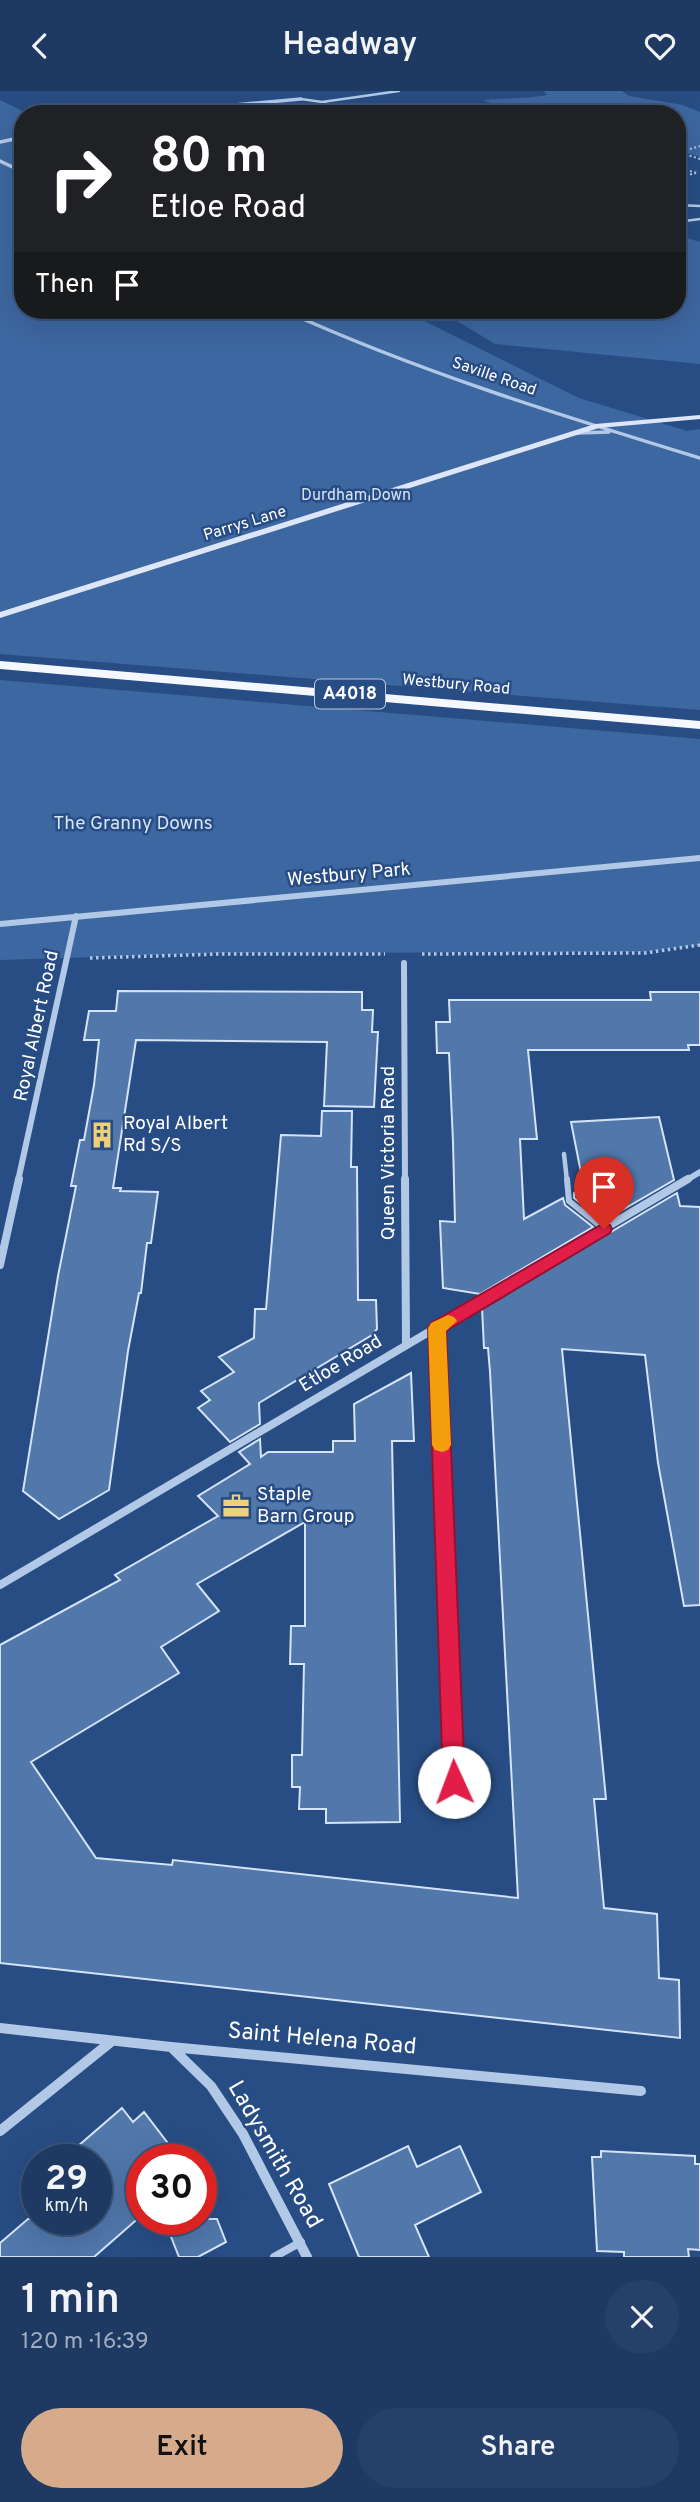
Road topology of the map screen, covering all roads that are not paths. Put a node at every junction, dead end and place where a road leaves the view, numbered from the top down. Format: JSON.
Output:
{"nodes":[{"id":1,"x":399,"y":91,"type":"edge"},
{"id":2,"x":302,"y":99,"type":"joint"},
{"id":3,"x":322,"y":102,"type":"junction"},
{"id":4,"x":241,"y":104,"type":"joint"},
{"id":5,"x":230,"y":105,"type":"edge"},
{"id":6,"x":329,"y":105,"type":"edge"},
{"id":7,"x":303,"y":319,"type":"edge"},
{"id":8,"x":700,"y":417,"type":"edge"},
{"id":9,"x":598,"y":426,"type":"junction"},
{"id":10,"x":614,"y":432,"type":"junction"},
{"id":11,"x":577,"y":433,"type":"junction"},
{"id":12,"x":700,"y":458,"type":"edge"},
{"id":13,"x":0,"y":615,"type":"edge"},
{"id":14,"x":0,"y":665,"type":"edge"},
{"id":15,"x":700,"y":725,"type":"edge"},
{"id":16,"x":700,"y":858,"type":"edge"},
{"id":17,"x":76,"y":916,"type":"junction"},
{"id":18,"x":0,"y":923,"type":"edge"},
{"id":19,"x":404,"y":963,"type":"dead end"},
{"id":20,"x":564,"y":1154,"type":"dead end"},
{"id":21,"x":700,"y":1172,"type":"edge"},
{"id":22,"x":604,"y":1229,"type":"junction"},
{"id":23,"x":0,"y":1265,"type":"edge"},
{"id":24,"x":437,"y":1328,"type":"junction"},
{"id":25,"x":406,"y":1343,"type":"junction"},
{"id":26,"x":0,"y":1585,"type":"edge"},
{"id":27,"x":454,"y":1782,"type":"dead end"},
{"id":28,"x":0,"y":2028,"type":"edge"},
{"id":29,"x":112,"y":2041,"type":"junction"},
{"id":30,"x":171,"y":2047,"type":"junction"},
{"id":31,"x":641,"y":2091,"type":"dead end"},
{"id":32,"x":0,"y":2131,"type":"edge"},
{"id":33,"x":300,"y":2242,"type":"junction"},
{"id":34,"x":274,"y":2257,"type":"edge"},
{"id":35,"x":307,"y":2257,"type":"edge"}],
"edges":[{"from":1,"to":3,"type":"lane"},
{"from":2,"to":3,"type":"lane"},
{"from":2,"to":4,"type":"street"},
{"from":3,"to":6,"type":"lane"},
{"from":4,"to":5,"type":"street"},
{"from":7,"to":9,"type":"street","name":"Saville Road"},
{"from":8,"to":9,"type":"main road","name":"Parrys Lane"},
{"from":9,"to":10,"type":"street","name":"Saville Road"},
{"from":9,"to":11,"type":"main road","name":"Parrys Lane"},
{"from":10,"to":11,"type":"street","name":"Parrys Lane"},
{"from":10,"to":12,"type":"street","name":"Saville Road"},
{"from":11,"to":13,"type":"main road","name":"Parrys Lane"},
{"from":14,"to":15,"type":"main road","name":"Westbury Road","number":"A4018"},
{"from":16,"to":17,"type":"street","name":"Westbury Park"},
{"from":17,"to":18,"type":"street","name":"Westbury Park"},
{"from":17,"to":23,"type":"street","name":"Royal Albert Road"},
{"from":19,"to":25,"type":"street","name":"Queen Victoria Road"},
{"from":20,"to":22,"type":"lane"},
{"from":21,"to":22,"type":"street","name":"Etloe Road"},
{"from":22,"to":24,"type":"street","name":"Etloe Road"},
{"from":24,"to":25,"type":"street","name":"Etloe Road"},
{"from":24,"to":27,"type":"street"},
{"from":25,"to":26,"type":"street","name":"Etloe Road"},
{"from":28,"to":29,"type":"street","name":"Saint Helena Road"},
{"from":29,"to":30,"type":"street","name":"Saint Helena Road"},
{"from":29,"to":32,"type":"street"},
{"from":30,"to":31,"type":"street","name":"Saint Helena Road"},
{"from":30,"to":33,"type":"street","name":"Ladysmith Road"},
{"from":33,"to":34,"type":"lane"},
{"from":33,"to":35,"type":"street","name":"Ladysmith Road"}]}
